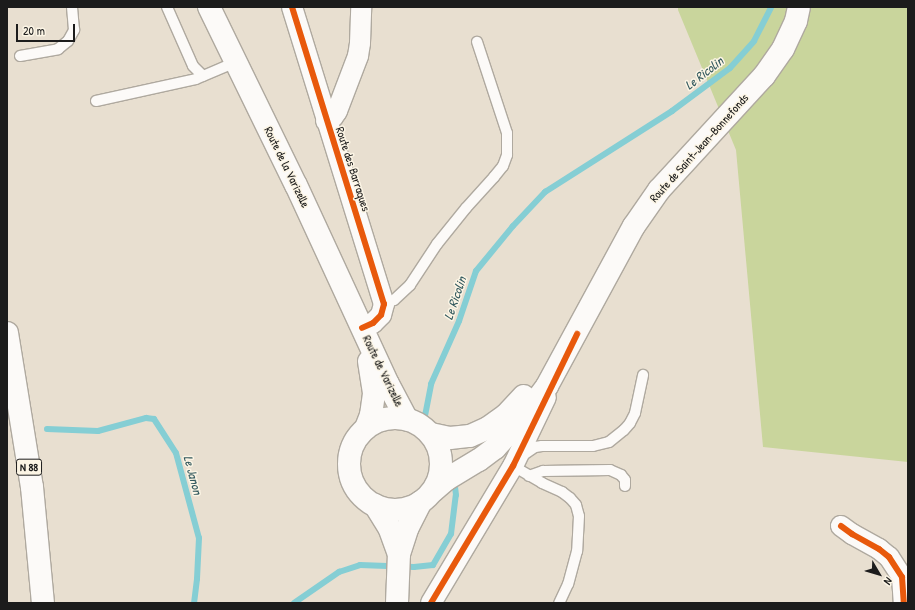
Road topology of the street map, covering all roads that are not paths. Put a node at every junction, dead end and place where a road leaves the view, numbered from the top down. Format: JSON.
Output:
{"nodes":[{"id":1,"x":72,"y":7,"type":"edge"},
{"id":2,"x":167,"y":7,"type":"edge"},
{"id":3,"x":209,"y":7,"type":"edge"},
{"id":4,"x":292,"y":7,"type":"edge"},
{"id":5,"x":361,"y":7,"type":"edge"},
{"id":6,"x":799,"y":7,"type":"edge"},
{"id":7,"x":477,"y":42,"type":"dead end"},
{"id":8,"x":20,"y":56,"type":"dead end"},
{"id":9,"x":236,"y":62,"type":"junction"},
{"id":10,"x":203,"y":76,"type":"junction"},
{"id":11,"x":96,"y":102,"type":"dead end"},
{"id":12,"x":326,"y":120,"type":"junction"},
{"id":13,"x":384,"y":304,"type":"junction"},
{"id":14,"x":362,"y":328,"type":"junction"},
{"id":15,"x":7,"y":333,"type":"edge"},
{"id":16,"x":577,"y":334,"type":"junction"},
{"id":17,"x":643,"y":375,"type":"dead end"},
{"id":18,"x":407,"y":419,"type":"junction"},
{"id":19,"x":366,"y":428,"type":"junction"},
{"id":20,"x":440,"y":436,"type":"junction"},
{"id":21,"x":519,"y":467,"type":"junction"},
{"id":22,"x":441,"y":485,"type":"junction"},
{"id":23,"x":625,"y":486,"type":"dead end"},
{"id":24,"x":375,"y":505,"type":"junction"},
{"id":25,"x":842,"y":526,"type":"dead end"},
{"id":26,"x":399,"y":554,"type":"junction"},
{"id":27,"x":43,"y":603,"type":"edge"},
{"id":28,"x":397,"y":603,"type":"edge"},
{"id":29,"x":431,"y":603,"type":"edge"},
{"id":30,"x":559,"y":603,"type":"edge"},
{"id":31,"x":904,"y":603,"type":"edge"}],
"edges":[{"from":1,"to":8,"type":"lane"},
{"from":2,"to":10,"type":"lane"},
{"from":3,"to":9,"type":"main road","name":"Route de la Varizelle"},
{"from":4,"to":12,"type":"street","name":"Route des Barraques"},
{"from":5,"to":12,"type":"street"},
{"from":6,"to":16,"type":"main road","name":"Route de Saint-Jean-Bonnefonds"},
{"from":7,"to":13,"type":"lane"},
{"from":9,"to":10,"type":"lane"},
{"from":9,"to":14,"type":"main road","name":"Route de la Varizelle"},
{"from":10,"to":11,"type":"lane"},
{"from":12,"to":13,"type":"street","name":"Route des Barraques"},
{"from":13,"to":14,"type":"street"},
{"from":14,"to":18,"type":"main road","name":"Route de Varizelle"},
{"from":14,"to":19,"type":"main road","name":"Route de Varizelle"},
{"from":15,"to":27,"type":"main road","number":"N 88"},
{"from":16,"to":20,"type":"main road","name":"Route de Saint-Jean-Bonnefonds"},
{"from":16,"to":21,"type":"street"},
{"from":16,"to":22,"type":"main road","name":"Route de Saint-Jean-Bonnefonds"},
{"from":17,"to":21,"type":"lane"},
{"from":18,"to":19,"type":"main road","name":"Route de Varizelle"},
{"from":18,"to":20,"type":"main road","name":"Route de Varizelle"},
{"from":19,"to":24,"type":"main road","name":"Route de Varizelle"},
{"from":20,"to":22,"type":"main road","name":"Route de Varizelle"},
{"from":21,"to":23,"type":"lane"},
{"from":21,"to":29,"type":"street"},
{"from":21,"to":30,"type":"lane"},
{"from":22,"to":24,"type":"main road","name":"Route de Varizelle"},
{"from":22,"to":26,"type":"main road","name":"Route de Varizelle"},
{"from":24,"to":26,"type":"main road","name":"Route de Varizelle"},
{"from":25,"to":31,"type":"street"},
{"from":26,"to":28,"type":"main road","name":"Route de Varizelle"}]}
